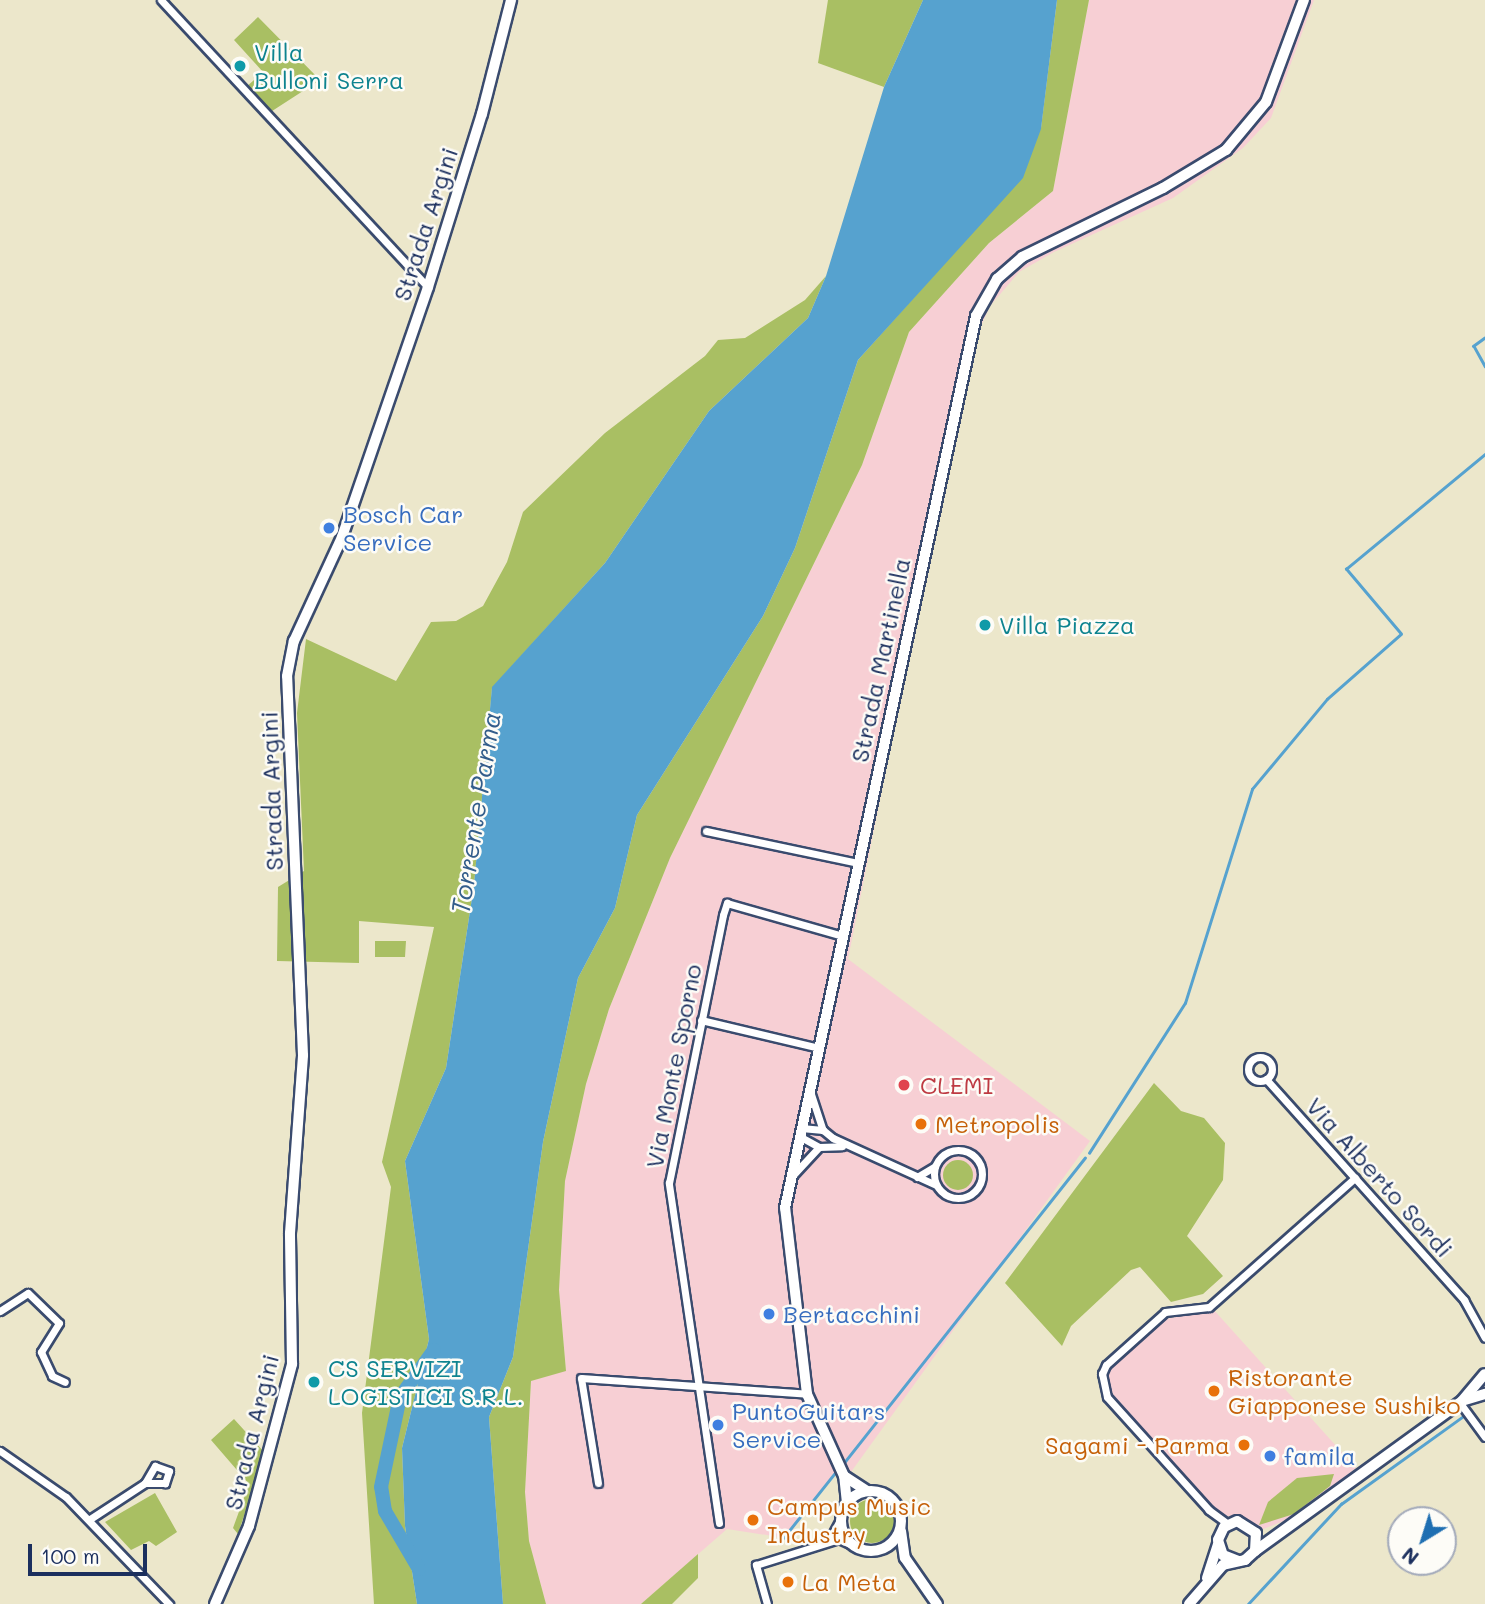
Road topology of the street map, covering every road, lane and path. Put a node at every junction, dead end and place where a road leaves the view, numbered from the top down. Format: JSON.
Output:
{"nodes":[{"id":1,"x":161,"y":0,"type":"edge"},
{"id":2,"x":511,"y":0,"type":"edge"},
{"id":3,"x":1304,"y":0,"type":"edge"},
{"id":4,"x":428,"y":287,"type":"junction"},
{"id":5,"x":706,"y":831,"type":"dead end"},
{"id":6,"x":858,"y":863,"type":"junction"},
{"id":7,"x":842,"y":936,"type":"junction"},
{"id":8,"x":701,"y":1020,"type":"junction"},
{"id":9,"x":819,"y":1048,"type":"junction"},
{"id":10,"x":1266,"y":1079,"type":"dead end"},
{"id":11,"x":810,"y":1090,"type":"junction"},
{"id":12,"x":823,"y":1130,"type":"junction"},
{"id":13,"x":800,"y":1132,"type":"junction"},
{"id":14,"x":819,"y":1147,"type":"junction"},
{"id":15,"x":846,"y":1147,"type":"junction"},
{"id":16,"x":935,"y":1166,"type":"junction"},
{"id":17,"x":791,"y":1177,"type":"junction"},
{"id":18,"x":917,"y":1177,"type":"junction"},
{"id":19,"x":1355,"y":1178,"type":"junction"},
{"id":20,"x":936,"y":1185,"type":"junction"},
{"id":21,"x":0,"y":1311,"type":"edge"},
{"id":22,"x":1485,"y":1338,"type":"edge"},
{"id":23,"x":1485,"y":1374,"type":"edge"},
{"id":24,"x":65,"y":1382,"type":"dead end"},
{"id":25,"x":701,"y":1387,"type":"junction"},
{"id":26,"x":807,"y":1394,"type":"junction"},
{"id":27,"x":1485,"y":1394,"type":"edge"},
{"id":28,"x":1461,"y":1402,"type":"junction"},
{"id":29,"x":1485,"y":1437,"type":"edge"},
{"id":30,"x":0,"y":1451,"type":"edge"},
{"id":31,"x":844,"y":1476,"type":"junction"},
{"id":32,"x":145,"y":1482,"type":"dead end"},
{"id":33,"x":598,"y":1483,"type":"dead end"},
{"id":34,"x":867,"y":1491,"type":"junction"},
{"id":35,"x":847,"y":1503,"type":"junction"},
{"id":36,"x":1209,"y":1510,"type":"junction"},
{"id":37,"x":842,"y":1516,"type":"junction"},
{"id":38,"x":90,"y":1519,"type":"junction"},
{"id":39,"x":1298,"y":1521,"type":"junction"},
{"id":40,"x":719,"y":1523,"type":"dead end"},
{"id":41,"x":1228,"y":1524,"type":"junction"},
{"id":42,"x":901,"y":1529,"type":"junction"},
{"id":43,"x":1258,"y":1537,"type":"junction"},
{"id":44,"x":1219,"y":1540,"type":"junction"},
{"id":45,"x":817,"y":1546,"type":"junction"},
{"id":46,"x":854,"y":1546,"type":"junction"},
{"id":47,"x":884,"y":1549,"type":"junction"},
{"id":48,"x":1255,"y":1552,"type":"junction"},
{"id":49,"x":905,"y":1558,"type":"junction"},
{"id":50,"x":1239,"y":1561,"type":"junction"},
{"id":51,"x":1198,"y":1592,"type":"junction"},
{"id":52,"x":169,"y":1604,"type":"edge"},
{"id":53,"x":215,"y":1604,"type":"edge"},
{"id":54,"x":767,"y":1604,"type":"edge"},
{"id":55,"x":937,"y":1604,"type":"edge"},
{"id":56,"x":1189,"y":1604,"type":"edge"}],
"edges":[{"from":1,"to":4,"type":"street"},
{"from":2,"to":4,"type":"street","name":"Strada Argini"},
{"from":3,"to":6,"type":"street","name":"Strada Martinella"},
{"from":4,"to":53,"type":"street","name":"Strada Argini"},
{"from":5,"to":6,"type":"street"},
{"from":6,"to":7,"type":"street","name":"Strada Martinella"},
{"from":7,"to":8,"type":"street","name":"Via Monte Sporno"},
{"from":7,"to":9,"type":"street","name":"Strada Martinella"},
{"from":8,"to":9,"type":"street"},
{"from":8,"to":25,"type":"street","name":"Via Monte Sporno"},
{"from":9,"to":11,"type":"street","name":"Strada Martinella"},
{"from":10,"to":19,"type":"street","name":"Via Alberto Sordi"},
{"from":11,"to":12,"type":"street"},
{"from":11,"to":13,"type":"street","name":"Strada Martinella"},
{"from":12,"to":13,"type":"street"},
{"from":12,"to":15,"type":"street"},
{"from":13,"to":14,"type":"street"},
{"from":13,"to":17,"type":"street","name":"Strada Martinella"},
{"from":14,"to":15,"type":"street"},
{"from":14,"to":17,"type":"street"},
{"from":15,"to":18,"type":"street"},
{"from":16,"to":18,"type":"street"},
{"from":16,"to":20,"type":"street"},
{"from":16,"to":20,"type":"street"},
{"from":17,"to":26,"type":"street","name":"Strada Martinella"},
{"from":18,"to":20,"type":"street"},
{"from":19,"to":22,"type":"street","name":"Via Alberto Sordi"},
{"from":19,"to":36,"type":"street"},
{"from":21,"to":24,"type":"street"},
{"from":23,"to":28,"type":"main road"},
{"from":25,"to":26,"type":"street"},
{"from":25,"to":33,"type":"street"},
{"from":25,"to":40,"type":"street","name":"Via Monte Sporno"},
{"from":26,"to":31,"type":"street","name":"Strada Martinella"},
{"from":27,"to":28,"type":"main road"},
{"from":28,"to":29,"type":"street"},
{"from":28,"to":39,"type":"main road"},
{"from":30,"to":38,"type":"street"},
{"from":31,"to":34,"type":"street"},
{"from":31,"to":35,"type":"street","name":"Strada Martinella"},
{"from":32,"to":38,"type":"street"},
{"from":34,"to":35,"type":"street"},
{"from":34,"to":42,"type":"street"},
{"from":35,"to":37,"type":"street","name":"Strada Martinella"},
{"from":36,"to":41,"type":"street"},
{"from":36,"to":44,"type":"street"},
{"from":37,"to":45,"type":"street"},
{"from":37,"to":46,"type":"street"},
{"from":38,"to":52,"type":"street"},
{"from":39,"to":43,"type":"main road"},
{"from":39,"to":48,"type":"main road"},
{"from":41,"to":43,"type":"main road"},
{"from":41,"to":44,"type":"main road"},
{"from":42,"to":47,"type":"street"},
{"from":42,"to":49,"type":"street"},
{"from":43,"to":48,"type":"main road"},
{"from":44,"to":50,"type":"main road"},
{"from":44,"to":51,"type":"main road"},
{"from":45,"to":46,"type":"street"},
{"from":45,"to":54,"type":"street"},
{"from":46,"to":47,"type":"street"},
{"from":47,"to":49,"type":"street"},
{"from":48,"to":50,"type":"main road"},
{"from":49,"to":55,"type":"street"},
{"from":50,"to":51,"type":"main road"},
{"from":51,"to":56,"type":"main road"}]}
